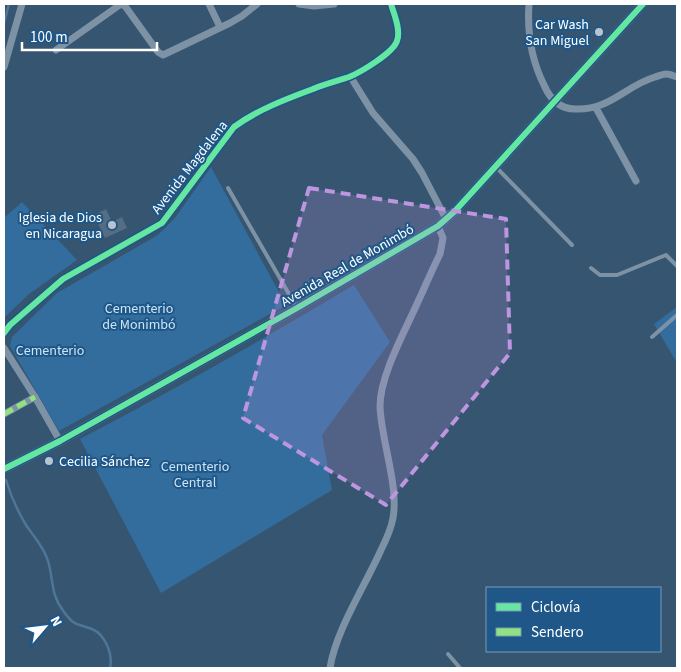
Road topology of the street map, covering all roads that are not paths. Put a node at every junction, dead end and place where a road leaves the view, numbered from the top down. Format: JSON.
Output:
{"nodes":[{"id":1,"x":22,"y":4,"type":"edge"},
{"id":2,"x":210,"y":4,"type":"edge"},
{"id":3,"x":257,"y":4,"type":"edge"},
{"id":4,"x":299,"y":4,"type":"edge"},
{"id":5,"x":334,"y":4,"type":"edge"},
{"id":6,"x":391,"y":4,"type":"edge"},
{"id":7,"x":529,"y":4,"type":"edge"},
{"id":8,"x":643,"y":4,"type":"edge"},
{"id":9,"x":249,"y":6,"type":"edge"},
{"id":10,"x":220,"y":27,"type":"junction"},
{"id":11,"x":56,"y":50,"type":"dead end"},
{"id":12,"x":4,"y":67,"type":"edge"},
{"id":13,"x":350,"y":76,"type":"junction"},
{"id":14,"x":677,"y":77,"type":"edge"},
{"id":15,"x":553,"y":101,"type":"junction"},
{"id":16,"x":596,"y":108,"type":"junction"},
{"id":17,"x":495,"y":166,"type":"junction"},
{"id":18,"x":636,"y":181,"type":"dead end"},
{"id":19,"x":228,"y":188,"type":"dead end"},
{"id":20,"x":446,"y":219,"type":"junction"},
{"id":21,"x":438,"y":226,"type":"junction"},
{"id":22,"x":572,"y":245,"type":"dead end"},
{"id":23,"x":677,"y":266,"type":"edge"},
{"id":24,"x":590,"y":268,"type":"dead end"},
{"id":25,"x":297,"y":308,"type":"junction"},
{"id":26,"x":677,"y":315,"type":"edge"},
{"id":27,"x":4,"y":332,"type":"edge"},
{"id":28,"x":652,"y":336,"type":"dead end"},
{"id":29,"x":4,"y":348,"type":"edge"},
{"id":30,"x":35,"y":397,"type":"junction"},
{"id":31,"x":4,"y":414,"type":"edge"},
{"id":32,"x":60,"y":441,"type":"junction"},
{"id":33,"x":4,"y":469,"type":"edge"},
{"id":34,"x":448,"y":654,"type":"dead end"},
{"id":35,"x":330,"y":668,"type":"edge"},
{"id":36,"x":460,"y":668,"type":"edge"}],
"edges":[{"from":1,"to":12,"type":"street"},
{"from":2,"to":10,"type":"street"},
{"from":3,"to":9,"type":"street"},
{"from":4,"to":5,"type":"street"},
{"from":6,"to":13,"type":"street","name":"Avenida Magdalena"},
{"from":7,"to":15,"type":"street"},
{"from":8,"to":15,"type":"street","name":"Avenida Real de Monimbó"},
{"from":9,"to":10,"type":"street"},
{"from":10,"to":11,"type":"street"},
{"from":13,"to":20,"type":"street"},
{"from":13,"to":27,"type":"street","name":"Avenida Magdalena"},
{"from":14,"to":16,"type":"street"},
{"from":15,"to":16,"type":"street"},
{"from":15,"to":17,"type":"street","name":"Avenida Real de Monimbó"},
{"from":16,"to":18,"type":"street"},
{"from":17,"to":20,"type":"street","name":"Avenida Real de Monimbó"},
{"from":17,"to":22,"type":"lane"},
{"from":19,"to":25,"type":"lane"},
{"from":20,"to":21,"type":"street","name":"Avenida Real de Monimbó"},
{"from":21,"to":25,"type":"street","name":"Avenida Real de Monimbó"},
{"from":21,"to":35,"type":"street"},
{"from":23,"to":24,"type":"lane"},
{"from":25,"to":32,"type":"street","name":"Avenida Real de Monimbó"},
{"from":26,"to":28,"type":"lane"},
{"from":29,"to":30,"type":"street"},
{"from":30,"to":31,"type":"street"},
{"from":30,"to":32,"type":"street"},
{"from":32,"to":33,"type":"street","name":"Avenida Real de Monimbó"},
{"from":34,"to":36,"type":"lane"}]}
